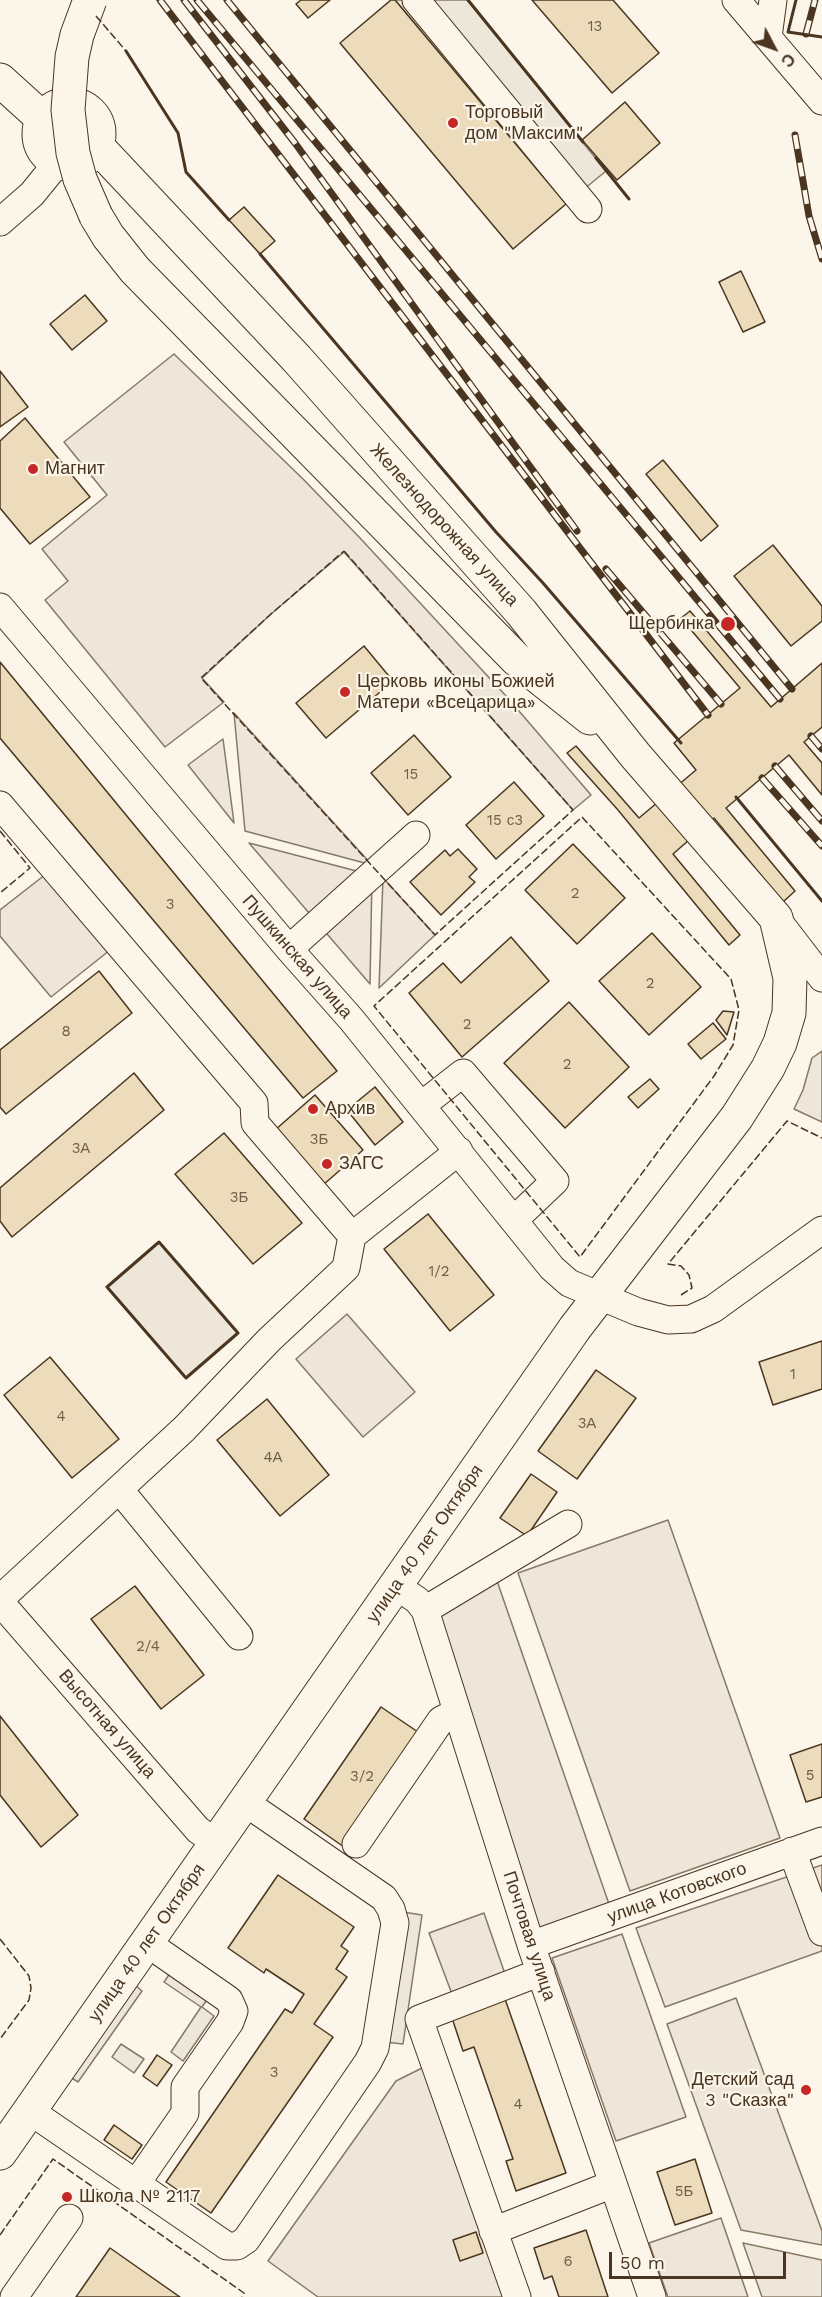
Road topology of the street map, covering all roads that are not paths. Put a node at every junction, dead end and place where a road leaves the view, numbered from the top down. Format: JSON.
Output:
{"nodes":[{"id":1,"x":90,"y":0,"type":"edge"},
{"id":2,"x":416,"y":0,"type":"edge"},
{"id":3,"x":736,"y":0,"type":"edge"},
{"id":4,"x":773,"y":0,"type":"edge"},
{"id":5,"x":768,"y":37,"type":"junction"},
{"id":6,"x":0,"y":80,"type":"edge"},
{"id":7,"x":822,"y":101,"type":"edge"},
{"id":8,"x":43,"y":119,"type":"junction"},
{"id":9,"x":97,"y":146,"type":"junction"},
{"id":10,"x":58,"y":162,"type":"junction"},
{"id":11,"x":588,"y":209,"type":"dead end"},
{"id":12,"x":0,"y":222,"type":"edge"},
{"id":13,"x":0,"y":607,"type":"edge"},
{"id":14,"x":635,"y":755,"type":"junction"},
{"id":15,"x":0,"y":806,"type":"edge"},
{"id":16,"x":416,"y":835,"type":"dead end"},
{"id":17,"x":776,"y":918,"type":"junction"},
{"id":18,"x":289,"y":949,"type":"junction"},
{"id":19,"x":822,"y":978,"type":"edge"},
{"id":20,"x":422,"y":1105,"type":"junction"},
{"id":21,"x":459,"y":1151,"type":"junction"},
{"id":22,"x":514,"y":1220,"type":"junction"},
{"id":23,"x":822,"y":1230,"type":"edge"},
{"id":24,"x":352,"y":1236,"type":"junction"},
{"id":25,"x":600,"y":1297,"type":"junction"},
{"id":26,"x":119,"y":1489,"type":"junction"},
{"id":27,"x":568,"y":1524,"type":"dead end"},
{"id":28,"x":396,"y":1586,"type":"junction"},
{"id":29,"x":0,"y":1600,"type":"edge"},
{"id":30,"x":425,"y":1610,"type":"junction"},
{"id":31,"x":239,"y":1636,"type":"dead end"},
{"id":32,"x":457,"y":1712,"type":"junction"},
{"id":33,"x":246,"y":1803,"type":"junction"},
{"id":34,"x":822,"y":1841,"type":"edge"},
{"id":35,"x":217,"y":1843,"type":"junction"},
{"id":36,"x":356,"y":1844,"type":"dead end"},
{"id":37,"x":792,"y":1851,"type":"junction"},
{"id":38,"x":822,"y":1932,"type":"edge"},
{"id":39,"x":147,"y":1943,"type":"junction"},
{"id":40,"x":531,"y":1944,"type":"junction"},
{"id":41,"x":541,"y":1972,"type":"junction"},
{"id":42,"x":30,"y":2111,"type":"junction"},
{"id":43,"x":0,"y":2153,"type":"edge"},
{"id":44,"x":136,"y":2184,"type":"junction"},
{"id":45,"x":613,"y":2184,"type":"junction"},
{"id":46,"x":69,"y":2218,"type":"dead end"},
{"id":47,"x":493,"y":2231,"type":"junction"},
{"id":48,"x":14,"y":2297,"type":"edge"},
{"id":49,"x":517,"y":2297,"type":"edge"},
{"id":50,"x":652,"y":2297,"type":"edge"}],
"edges":[{"from":1,"to":14,"type":"main road","bridge":true},
{"from":2,"to":11,"type":"street"},
{"from":3,"to":5,"type":"street"},
{"from":4,"to":5,"type":"street"},
{"from":5,"to":7,"type":"street"},
{"from":6,"to":8,"type":"main road"},
{"from":8,"to":9,"type":"main road"},
{"from":8,"to":10,"type":"main road"},
{"from":9,"to":10,"type":"main road"},
{"from":9,"to":14,"type":"main road","name":"Железнодорожная улица"},
{"from":10,"to":12,"type":"street"},
{"from":13,"to":18,"type":"street","name":"Пушкинская улица"},
{"from":14,"to":17,"type":"main road","name":"Железнодорожная улица"},
{"from":15,"to":24,"type":"street"},
{"from":16,"to":18,"type":"street"},
{"from":17,"to":19,"type":"street"},
{"from":17,"to":25,"type":"main road","name":"улица 40 лет Октября"},
{"from":18,"to":20,"type":"street","name":"Пушкинская улица"},
{"from":20,"to":21,"type":"street","name":"Пушкинская улица"},
{"from":20,"to":22,"type":"street"},
{"from":21,"to":22,"type":"street","name":"Пушкинская улица"},
{"from":21,"to":24,"type":"street"},
{"from":22,"to":25,"type":"street","name":"Пушкинская улица"},
{"from":23,"to":25,"type":"street","name":"Пушкинская улица"},
{"from":24,"to":26,"type":"street"},
{"from":25,"to":28,"type":"main road","name":"улица 40 лет Октября"},
{"from":26,"to":29,"type":"street"},
{"from":26,"to":31,"type":"street"},
{"from":27,"to":30,"type":"street"},
{"from":28,"to":30,"type":"street"},
{"from":28,"to":33,"type":"main road","name":"улица 40 лет Октября"},
{"from":29,"to":35,"type":"street","name":"Высотная улица"},
{"from":30,"to":32,"type":"street","name":"Почтовая улица"},
{"from":32,"to":36,"type":"street"},
{"from":32,"to":40,"type":"street","name":"Почтовая улица"},
{"from":33,"to":35,"type":"main road","name":"улица 40 лет Октября"},
{"from":33,"to":44,"type":"street"},
{"from":34,"to":37,"type":"street","name":"улица Котовского"},
{"from":35,"to":39,"type":"main road","name":"улица 40 лет Октября"},
{"from":37,"to":38,"type":"street"},
{"from":37,"to":40,"type":"street","name":"улица Котовского"},
{"from":39,"to":42,"type":"main road","name":"улица 40 лет Октября"},
{"from":39,"to":44,"type":"street"},
{"from":40,"to":41,"type":"street","name":"Почтовая улица"},
{"from":41,"to":45,"type":"street","name":"Почтовая улица"},
{"from":41,"to":47,"type":"street"},
{"from":42,"to":43,"type":"main road","name":"улица 40 лет Октября"},
{"from":42,"to":44,"type":"street"},
{"from":45,"to":47,"type":"street"},
{"from":45,"to":50,"type":"street","name":"Почтовая улица"},
{"from":46,"to":48,"type":"street"},
{"from":47,"to":49,"type":"street"}]}
